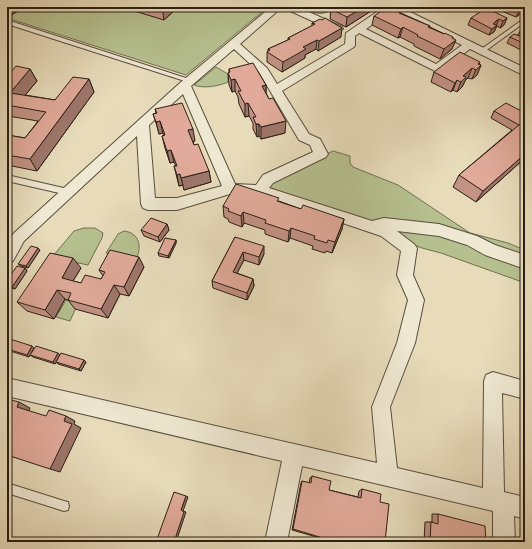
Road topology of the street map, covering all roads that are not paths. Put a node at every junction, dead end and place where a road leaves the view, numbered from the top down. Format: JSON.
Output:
{"nodes":[{"id":1,"x":277,"y":7,"type":"edge"},
{"id":2,"x":290,"y":7,"type":"edge"},
{"id":3,"x":392,"y":7,"type":"edge"},
{"id":4,"x":331,"y":14,"type":"edge"},
{"id":5,"x":315,"y":19,"type":"junction"},
{"id":6,"x":525,"y":20,"type":"edge"},
{"id":7,"x":7,"y":22,"type":"edge"},
{"id":8,"x":355,"y":32,"type":"junction"},
{"id":9,"x":234,"y":44,"type":"junction"},
{"id":10,"x":470,"y":45,"type":"junction"},
{"id":11,"x":482,"y":51,"type":"junction"},
{"id":12,"x":525,"y":72,"type":"edge"},
{"id":13,"x":188,"y":83,"type":"junction"},
{"id":14,"x":276,"y":90,"type":"junction"},
{"id":15,"x":143,"y":124,"type":"junction"},
{"id":16,"x":7,"y":178,"type":"edge"},
{"id":17,"x":230,"y":189,"type":"junction"},
{"id":18,"x":260,"y":190,"type":"junction"},
{"id":19,"x":68,"y":192,"type":"junction"},
{"id":20,"x":370,"y":227,"type":"junction"},
{"id":21,"x":7,"y":256,"type":"edge"},
{"id":22,"x":525,"y":262,"type":"edge"},
{"id":23,"x":7,"y":387,"type":"edge"},
{"id":24,"x":525,"y":390,"type":"edge"},
{"id":25,"x":294,"y":454,"type":"junction"},
{"id":26,"x":388,"y":476,"type":"junction"},
{"id":27,"x":7,"y":488,"type":"edge"},
{"id":28,"x":498,"y":501,"type":"junction"},
{"id":29,"x":64,"y":506,"type":"dead end"},
{"id":30,"x":525,"y":508,"type":"edge"},
{"id":31,"x":276,"y":542,"type":"edge"},
{"id":32,"x":504,"y":542,"type":"edge"}],
"edges":[{"from":1,"to":9,"type":"street"},
{"from":2,"to":5,"type":"street"},
{"from":3,"to":8,"type":"street"},
{"from":3,"to":10,"type":"street"},
{"from":4,"to":5,"type":"street"},
{"from":5,"to":8,"type":"street"},
{"from":6,"to":11,"type":"lane"},
{"from":7,"to":13,"type":"lane"},
{"from":8,"to":10,"type":"street"},
{"from":8,"to":14,"type":"street"},
{"from":9,"to":13,"type":"street"},
{"from":9,"to":14,"type":"street"},
{"from":10,"to":11,"type":"street"},
{"from":11,"to":12,"type":"street"},
{"from":13,"to":15,"type":"street"},
{"from":13,"to":17,"type":"street"},
{"from":14,"to":18,"type":"street"},
{"from":15,"to":17,"type":"street"},
{"from":15,"to":19,"type":"street"},
{"from":16,"to":19,"type":"lane"},
{"from":17,"to":18,"type":"street"},
{"from":18,"to":20,"type":"street"},
{"from":19,"to":21,"type":"street"},
{"from":20,"to":22,"type":"street"},
{"from":20,"to":26,"type":"street"},
{"from":23,"to":25,"type":"street"},
{"from":24,"to":28,"type":"street"},
{"from":25,"to":26,"type":"street"},
{"from":25,"to":31,"type":"street"},
{"from":26,"to":28,"type":"street"},
{"from":27,"to":29,"type":"lane"},
{"from":28,"to":30,"type":"street"},
{"from":28,"to":32,"type":"street"}]}
